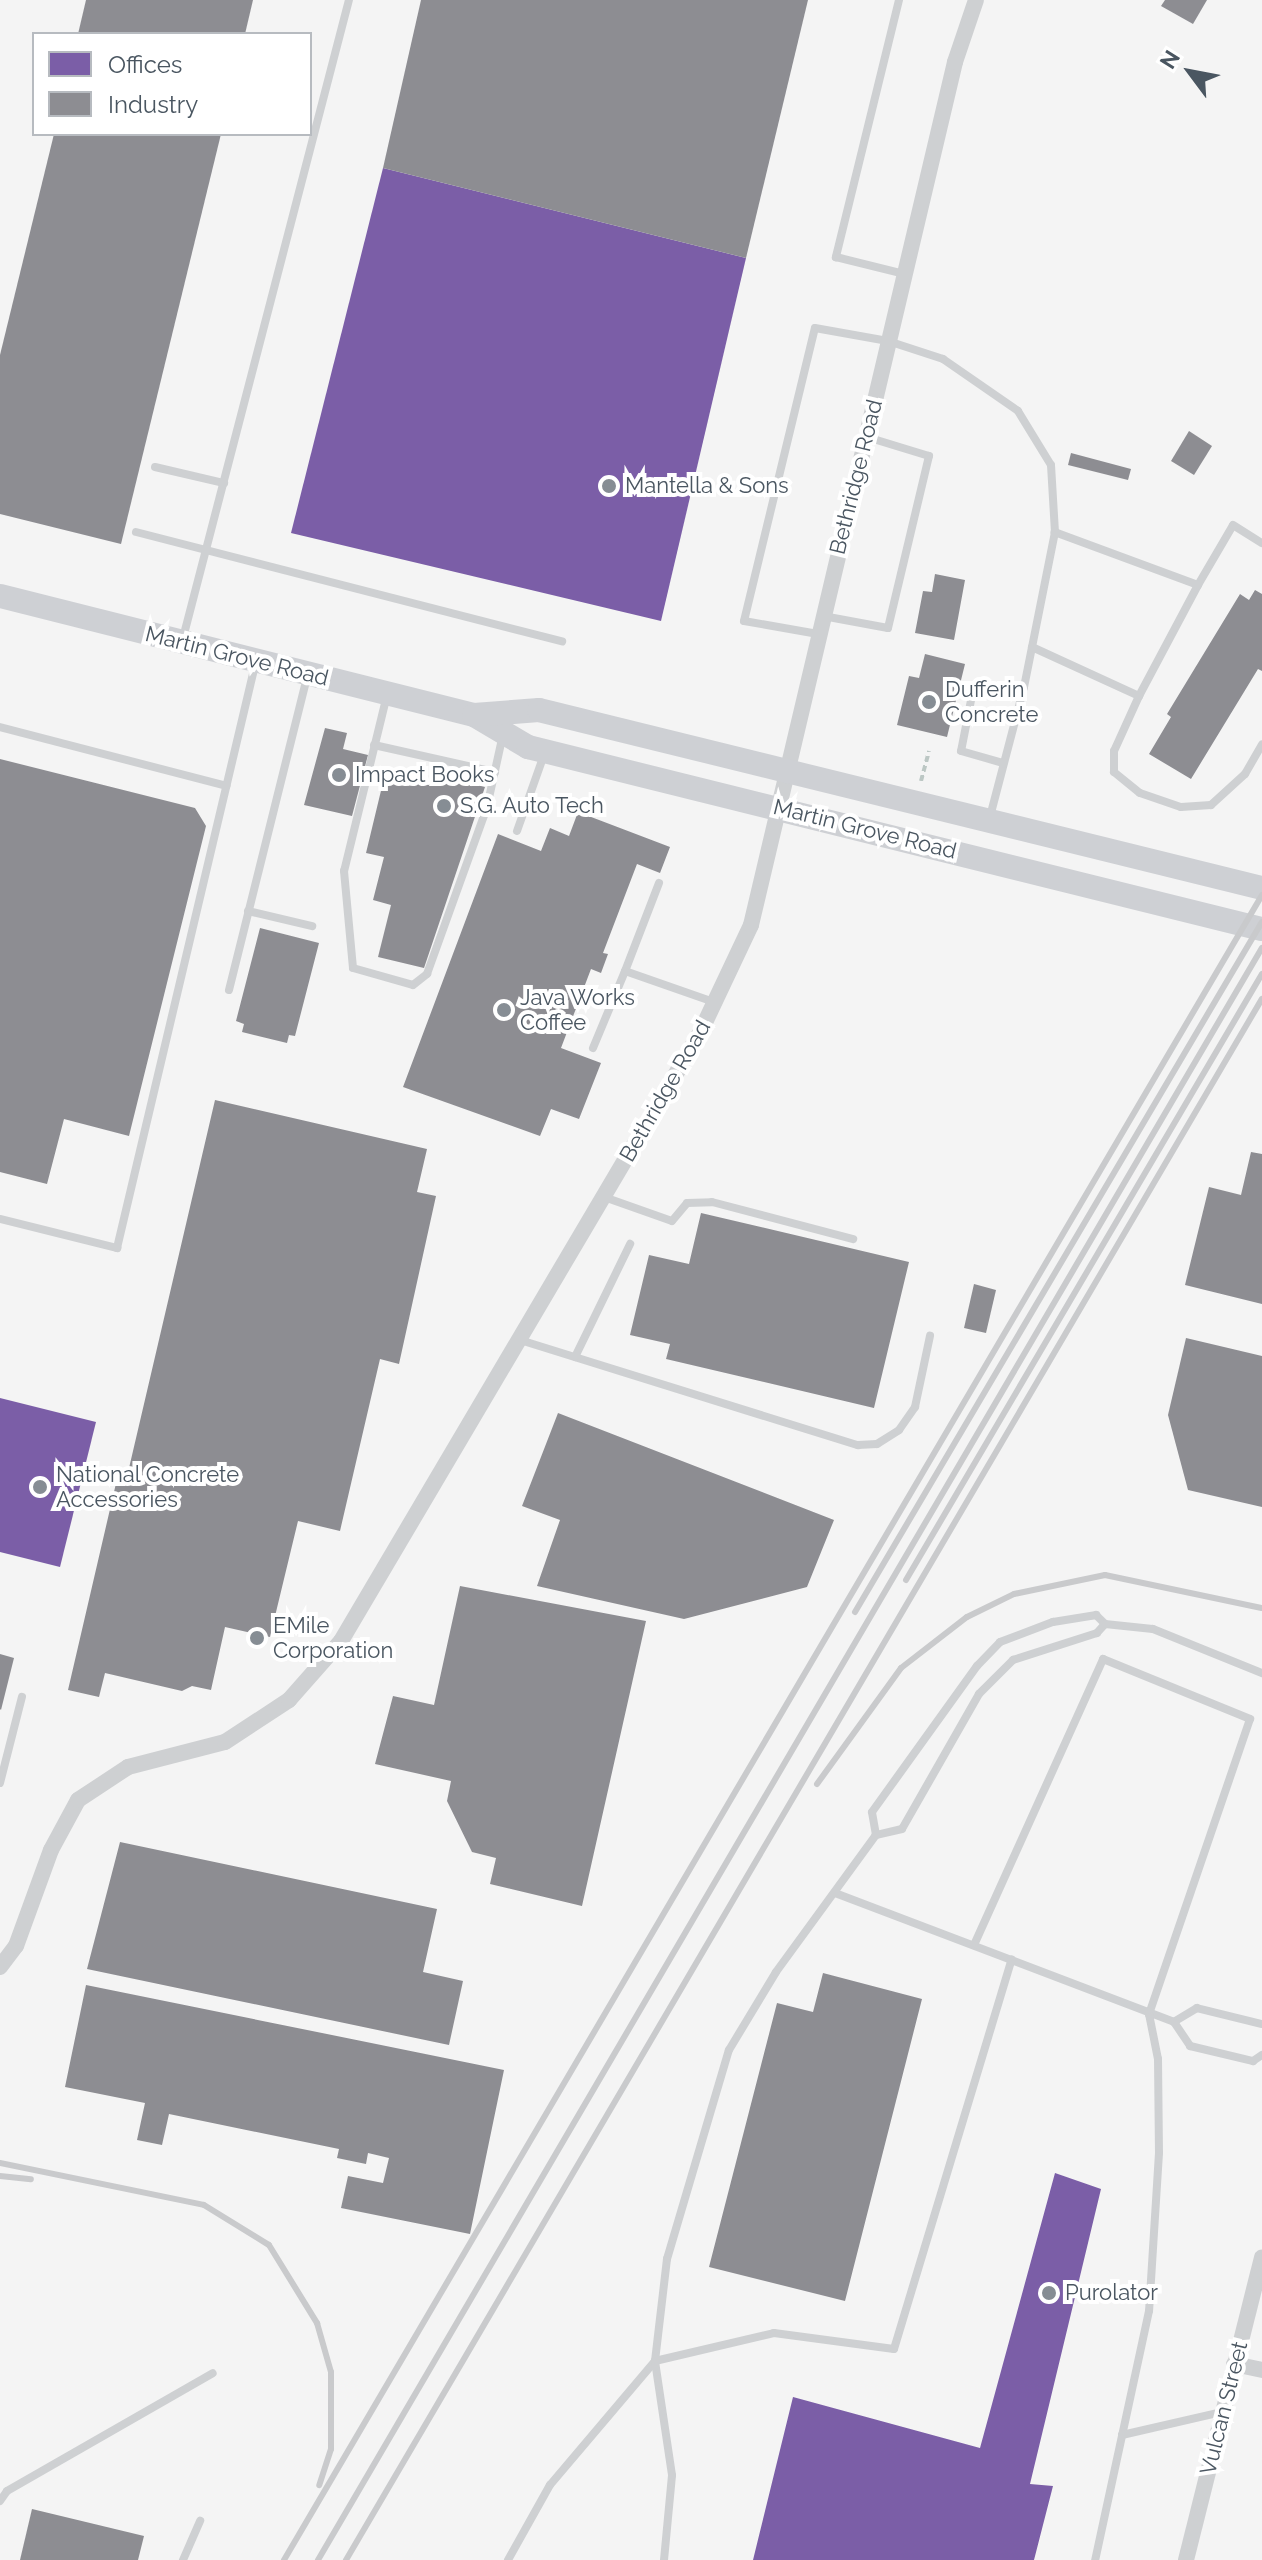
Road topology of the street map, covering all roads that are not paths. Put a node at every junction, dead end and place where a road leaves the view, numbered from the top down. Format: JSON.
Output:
{"nodes":[{"id":1,"x":349,"y":0,"type":"edge"},
{"id":2,"x":899,"y":0,"type":"edge"},
{"id":3,"x":976,"y":0,"type":"edge"},
{"id":4,"x":904,"y":274,"type":"junction"},
{"id":5,"x":888,"y":341,"type":"junction"},
{"id":6,"x":867,"y":437,"type":"junction"},
{"id":7,"x":155,"y":467,"type":"dead end"},
{"id":8,"x":224,"y":483,"type":"junction"},
{"id":9,"x":136,"y":532,"type":"dead end"},
{"id":10,"x":1055,"y":532,"type":"junction"},
{"id":11,"x":1262,"y":543,"type":"edge"},
{"id":12,"x":206,"y":550,"type":"junction"},
{"id":13,"x":1198,"y":585,"type":"junction"},
{"id":14,"x":0,"y":596,"type":"edge"},
{"id":15,"x":822,"y":616,"type":"junction"},
{"id":16,"x":818,"y":634,"type":"junction"},
{"id":17,"x":562,"y":641,"type":"dead end"},
{"id":18,"x":182,"y":642,"type":"junction"},
{"id":19,"x":1032,"y":647,"type":"junction"},
{"id":20,"x":256,"y":661,"type":"junction"},
{"id":21,"x":308,"y":673,"type":"junction"},
{"id":22,"x":974,"y":685,"type":"dead end"},
{"id":23,"x":387,"y":694,"type":"junction"},
{"id":24,"x":1139,"y":696,"type":"junction"},
{"id":25,"x":474,"y":715,"type":"junction"},
{"id":26,"x":0,"y":727,"type":"edge"},
{"id":27,"x":503,"y":733,"type":"junction"},
{"id":28,"x":1262,"y":744,"type":"edge"},
{"id":29,"x":374,"y":745,"type":"junction"},
{"id":30,"x":545,"y":751,"type":"junction"},
{"id":31,"x":1003,"y":763,"type":"junction"},
{"id":32,"x":786,"y":770,"type":"junction"},
{"id":33,"x":495,"y":772,"type":"junction"},
{"id":34,"x":226,"y":786,"type":"junction"},
{"id":35,"x":777,"y":807,"type":"junction"},
{"id":36,"x":989,"y":821,"type":"junction"},
{"id":37,"x":517,"y":831,"type":"dead end"},
{"id":38,"x":659,"y":883,"type":"dead end"},
{"id":39,"x":1262,"y":888,"type":"edge"},
{"id":40,"x":248,"y":911,"type":"junction"},
{"id":41,"x":312,"y":926,"type":"dead end"},
{"id":42,"x":1262,"y":929,"type":"edge"},
{"id":43,"x":625,"y":971,"type":"junction"},
{"id":44,"x":229,"y":990,"type":"dead end"},
{"id":45,"x":715,"y":1002,"type":"junction"},
{"id":46,"x":593,"y":1048,"type":"dead end"},
{"id":47,"x":604,"y":1197,"type":"junction"},
{"id":48,"x":0,"y":1219,"type":"edge"},
{"id":49,"x":853,"y":1239,"type":"dead end"},
{"id":50,"x":630,"y":1244,"type":"dead end"},
{"id":51,"x":930,"y":1336,"type":"dead end"},
{"id":52,"x":519,"y":1339,"type":"junction"},
{"id":53,"x":575,"y":1357,"type":"junction"},
{"id":54,"x":1105,"y":1624,"type":"junction"},
{"id":55,"x":1262,"y":1673,"type":"edge"},
{"id":56,"x":22,"y":1697,"type":"dead end"},
{"id":57,"x":0,"y":1783,"type":"edge"},
{"id":58,"x":876,"y":1835,"type":"junction"},
{"id":59,"x":835,"y":1893,"type":"junction"},
{"id":60,"x":974,"y":1945,"type":"junction"},
{"id":61,"x":1012,"y":1959,"type":"junction"},
{"id":62,"x":0,"y":1967,"type":"edge"},
{"id":63,"x":1149,"y":2014,"type":"junction"},
{"id":64,"x":1174,"y":2022,"type":"junction"},
{"id":65,"x":1262,"y":2024,"type":"edge"},
{"id":66,"x":1262,"y":2055,"type":"edge"},
{"id":67,"x":1262,"y":2257,"type":"edge"},
{"id":68,"x":655,"y":2361,"type":"junction"},
{"id":69,"x":1234,"y":2364,"type":"junction"},
{"id":70,"x":1262,"y":2370,"type":"edge"},
{"id":71,"x":213,"y":2373,"type":"dead end"},
{"id":72,"x":1222,"y":2412,"type":"junction"},
{"id":73,"x":1122,"y":2435,"type":"junction"},
{"id":74,"x":0,"y":2501,"type":"edge"},
{"id":75,"x":200,"y":2521,"type":"dead end"},
{"id":76,"x":183,"y":2560,"type":"edge"},
{"id":77,"x":508,"y":2560,"type":"edge"},
{"id":78,"x":664,"y":2560,"type":"edge"},
{"id":79,"x":1095,"y":2560,"type":"edge"},
{"id":80,"x":1186,"y":2560,"type":"edge"}],
"edges":[{"from":1,"to":8,"type":"lane"},
{"from":2,"to":4,"type":"lane"},
{"from":3,"to":4,"type":"street","name":"Bethridge Road"},
{"from":4,"to":5,"type":"street","name":"Bethridge Road"},
{"from":5,"to":6,"type":"street","name":"Bethridge Road"},
{"from":5,"to":10,"type":"lane"},
{"from":5,"to":16,"type":"lane"},
{"from":6,"to":15,"type":"street","name":"Bethridge Road"},
{"from":6,"to":15,"type":"lane"},
{"from":7,"to":8,"type":"lane"},
{"from":8,"to":12,"type":"lane"},
{"from":9,"to":12,"type":"lane"},
{"from":10,"to":13,"type":"lane"},
{"from":10,"to":19,"type":"lane"},
{"from":11,"to":13,"type":"lane"},
{"from":12,"to":17,"type":"lane"},
{"from":12,"to":18,"type":"lane"},
{"from":13,"to":24,"type":"lane"},
{"from":14,"to":18,"type":"main road","name":"Martin Grove Road"},
{"from":15,"to":16,"type":"street","name":"Bethridge Road"},
{"from":16,"to":32,"type":"street","name":"Bethridge Road"},
{"from":18,"to":20,"type":"main road","name":"Martin Grove Road"},
{"from":19,"to":24,"type":"lane"},
{"from":19,"to":31,"type":"lane"},
{"from":20,"to":21,"type":"main road","name":"Martin Grove Road"},
{"from":20,"to":34,"type":"lane"},
{"from":21,"to":23,"type":"main road","name":"Martin Grove Road"},
{"from":21,"to":40,"type":"lane"},
{"from":22,"to":31,"type":"lane"},
{"from":23,"to":25,"type":"main road","name":"Martin Grove Road"},
{"from":23,"to":29,"type":"lane"},
{"from":24,"to":28,"type":"lane"},
{"from":25,"to":27,"type":"main road","name":"Martin Grove Road"},
{"from":25,"to":32,"type":"main road","name":"Martin Grove Road"},
{"from":26,"to":34,"type":"lane"},
{"from":27,"to":30,"type":"main road","name":"Martin Grove Road"},
{"from":27,"to":33,"type":"lane"},
{"from":29,"to":33,"type":"lane"},
{"from":29,"to":33,"type":"lane"},
{"from":30,"to":35,"type":"main road","name":"Martin Grove Road"},
{"from":30,"to":37,"type":"lane"},
{"from":31,"to":36,"type":"lane"},
{"from":32,"to":35,"type":"street","name":"Bethridge Road"},
{"from":32,"to":36,"type":"main road","name":"Martin Grove Road"},
{"from":34,"to":48,"type":"lane"},
{"from":35,"to":42,"type":"main road","name":"Martin Grove Road"},
{"from":35,"to":45,"type":"street","name":"Bethridge Road"},
{"from":36,"to":39,"type":"main road","name":"Martin Grove Road"},
{"from":38,"to":43,"type":"lane"},
{"from":40,"to":41,"type":"lane"},
{"from":40,"to":44,"type":"lane"},
{"from":43,"to":45,"type":"lane"},
{"from":43,"to":46,"type":"lane"},
{"from":45,"to":47,"type":"street","name":"Bethridge Road"},
{"from":47,"to":49,"type":"lane"},
{"from":47,"to":52,"type":"street","name":"Bethridge Road"},
{"from":50,"to":53,"type":"lane"},
{"from":51,"to":53,"type":"lane"},
{"from":52,"to":53,"type":"lane"},
{"from":52,"to":62,"type":"street","name":"Bethridge Road"},
{"from":54,"to":55,"type":"lane"},
{"from":54,"to":58,"type":"lane"},
{"from":54,"to":58,"type":"lane"},
{"from":56,"to":57,"type":"lane"},
{"from":58,"to":59,"type":"lane"},
{"from":59,"to":60,"type":"lane"},
{"from":59,"to":68,"type":"lane"},
{"from":60,"to":61,"type":"lane"},
{"from":60,"to":63,"type":"lane"},
{"from":61,"to":63,"type":"lane"},
{"from":61,"to":68,"type":"lane"},
{"from":63,"to":64,"type":"lane"},
{"from":63,"to":73,"type":"lane"},
{"from":64,"to":65,"type":"lane"},
{"from":64,"to":66,"type":"lane"},
{"from":67,"to":69,"type":"street","name":"Vulcan Street"},
{"from":68,"to":77,"type":"lane"},
{"from":68,"to":78,"type":"lane"},
{"from":69,"to":70,"type":"street"},
{"from":69,"to":72,"type":"street","name":"Vulcan Street"},
{"from":71,"to":74,"type":"lane"},
{"from":72,"to":73,"type":"lane"},
{"from":72,"to":80,"type":"street","name":"Vulcan Street"},
{"from":73,"to":79,"type":"lane"},
{"from":75,"to":76,"type":"lane"}]}
